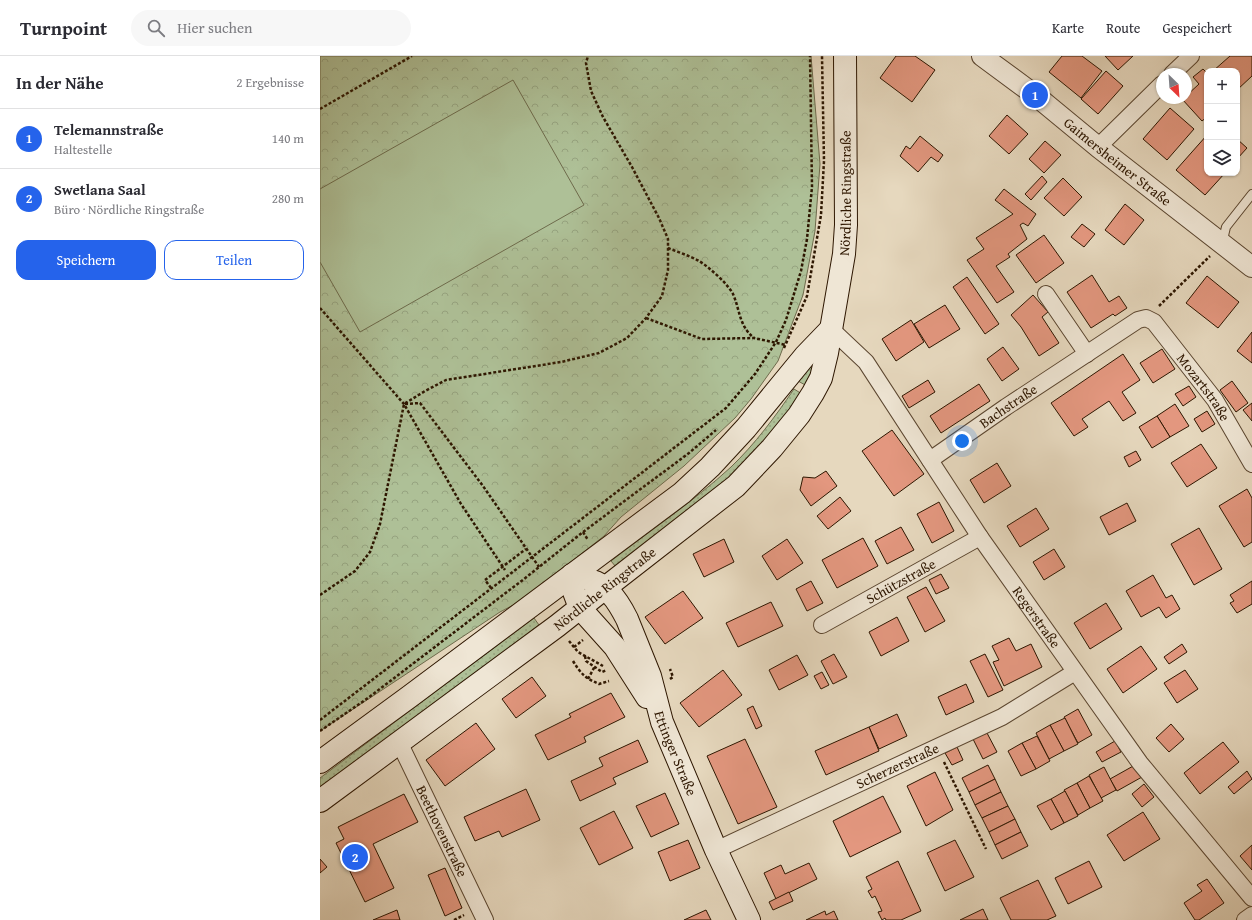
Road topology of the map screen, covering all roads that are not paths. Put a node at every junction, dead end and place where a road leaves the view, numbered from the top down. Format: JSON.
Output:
{"nodes":[{"id":1,"x":845,"y":56,"type":"edge"},
{"id":2,"x":982,"y":56,"type":"edge"},
{"id":3,"x":1191,"y":56,"type":"edge"},
{"id":4,"x":1178,"y":68,"type":"edge"},
{"id":5,"x":1156,"y":90,"type":"edge"},
{"id":6,"x":1098,"y":147,"type":"junction"},
{"id":7,"x":1252,"y":194,"type":"edge"},
{"id":8,"x":1222,"y":244,"type":"junction"},
{"id":9,"x":1252,"y":267,"type":"edge"},
{"id":10,"x":1046,"y":294,"type":"dead end"},
{"id":11,"x":1146,"y":318,"type":"joint"},
{"id":12,"x":831,"y":329,"type":"junction"},
{"id":13,"x":1087,"y":354,"type":"junction"},
{"id":14,"x":930,"y":460,"type":"junction"},
{"id":15,"x":1252,"y":464,"type":"edge"},
{"id":16,"x":980,"y":537,"type":"junction"},
{"id":17,"x":572,"y":575,"type":"junction"},
{"id":18,"x":605,"y":588,"type":"junction"},
{"id":19,"x":580,"y":608,"type":"junction"},
{"id":20,"x":822,"y":624,"type":"dead end"},
{"id":21,"x":1075,"y":672,"type":"junction"},
{"id":22,"x":662,"y":722,"type":"junction"},
{"id":23,"x":399,"y":742,"type":"junction"},
{"id":24,"x":320,"y":762,"type":"edge"},
{"id":25,"x":320,"y":801,"type":"edge"},
{"id":26,"x":716,"y":850,"type":"junction"},
{"id":27,"x":1252,"y":898,"type":"edge"},
{"id":28,"x":1252,"y":915,"type":"edge"},
{"id":29,"x":485,"y":920,"type":"edge"},
{"id":30,"x":749,"y":920,"type":"edge"},
{"id":31,"x":1245,"y":920,"type":"edge"}],
"edges":[{"from":1,"to":12,"type":"main road","name":"Nördliche Ringstraße"},
{"from":2,"to":6,"type":"street","name":"Gaimersheimer Straße"},
{"from":3,"to":4,"type":"street"},
{"from":5,"to":6,"type":"street"},
{"from":6,"to":8,"type":"street","name":"Gaimersheimer Straße"},
{"from":7,"to":8,"type":"lane"},
{"from":8,"to":9,"type":"street","name":"Gaimersheimer Straße"},
{"from":10,"to":13,"type":"street"},
{"from":11,"to":13,"type":"street","name":"Bachstraße"},
{"from":11,"to":15,"type":"street","name":"Mozartstraße"},
{"from":12,"to":14,"type":"street","name":"Regerstraße"},
{"from":12,"to":17,"type":"main road","name":"Nördliche Ringstraße"},
{"from":12,"to":18,"type":"main road","name":"Nördliche Ringstraße"},
{"from":13,"to":14,"type":"street","name":"Bachstraße"},
{"from":14,"to":16,"type":"street","name":"Regerstraße"},
{"from":16,"to":20,"type":"street","name":"Schützstraße"},
{"from":16,"to":21,"type":"street","name":"Regerstraße"},
{"from":17,"to":18,"type":"main road"},
{"from":17,"to":19,"type":"main road"},
{"from":17,"to":24,"type":"main road","name":"Nördliche Ringstraße"},
{"from":18,"to":19,"type":"main road","name":"Nördliche Ringstraße"},
{"from":18,"to":22,"type":"main road","name":"Ettinger Straße"},
{"from":19,"to":22,"type":"main road"},
{"from":19,"to":23,"type":"main road","name":"Nördliche Ringstraße"},
{"from":21,"to":26,"type":"street","name":"Scherzerstraße"},
{"from":21,"to":27,"type":"street","name":"Regerstraße"},
{"from":22,"to":26,"type":"main road","name":"Ettinger Straße"},
{"from":23,"to":25,"type":"main road","name":"Nördliche Ringstraße"},
{"from":23,"to":29,"type":"street","name":"Beethovenstraße"},
{"from":26,"to":30,"type":"main road","name":"Ettinger Straße"},
{"from":28,"to":31,"type":"street"}]}
